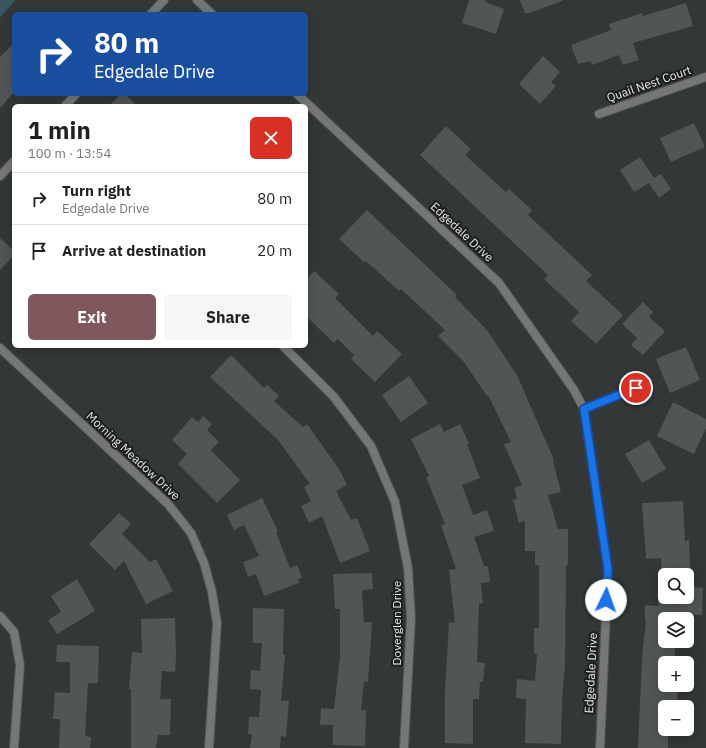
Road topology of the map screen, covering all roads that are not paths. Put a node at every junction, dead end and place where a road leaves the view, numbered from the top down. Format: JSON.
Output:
{"nodes":[{"id":1,"x":164,"y":0,"type":"edge"},
{"id":2,"x":197,"y":0,"type":"edge"},
{"id":3,"x":153,"y":12,"type":"edge"},
{"id":4,"x":210,"y":12,"type":"edge"},
{"id":5,"x":706,"y":78,"type":"edge"},
{"id":6,"x":74,"y":96,"type":"edge"},
{"id":7,"x":299,"y":96,"type":"edge"},
{"id":8,"x":67,"y":104,"type":"edge"},
{"id":9,"x":308,"y":104,"type":"edge"},
{"id":10,"x":308,"y":104,"type":"edge"},
{"id":11,"x":599,"y":114,"type":"dead end"},
{"id":12,"x":12,"y":163,"type":"edge"},
{"id":13,"x":0,"y":176,"type":"edge"},
{"id":14,"x":0,"y":348,"type":"edge"},
{"id":15,"x":285,"y":348,"type":"edge"},
{"id":16,"x":636,"y":388,"type":"dead end"},
{"id":17,"x":584,"y":409,"type":"junction"},
{"id":18,"x":0,"y":616,"type":"edge"},
{"id":19,"x":14,"y":748,"type":"edge"},
{"id":20,"x":209,"y":748,"type":"edge"},
{"id":21,"x":404,"y":748,"type":"edge"},
{"id":22,"x":600,"y":748,"type":"edge"}],
"edges":[{"from":1,"to":3,"type":"street"},
{"from":2,"to":4,"type":"street"},
{"from":5,"to":11,"type":"street","name":"Quail Nest Court"},
{"from":6,"to":8,"type":"street"},
{"from":7,"to":9,"type":"street","name":"Edgedale Drive"},
{"from":10,"to":17,"type":"street","name":"Edgedale Drive"},
{"from":12,"to":13,"type":"street"},
{"from":14,"to":20,"type":"street","name":"Morning Meadow Drive"},
{"from":15,"to":21,"type":"street","name":"Doverglen Drive"},
{"from":16,"to":17,"type":"street"},
{"from":17,"to":22,"type":"street","name":"Edgedale Drive"},
{"from":18,"to":19,"type":"street"}]}
